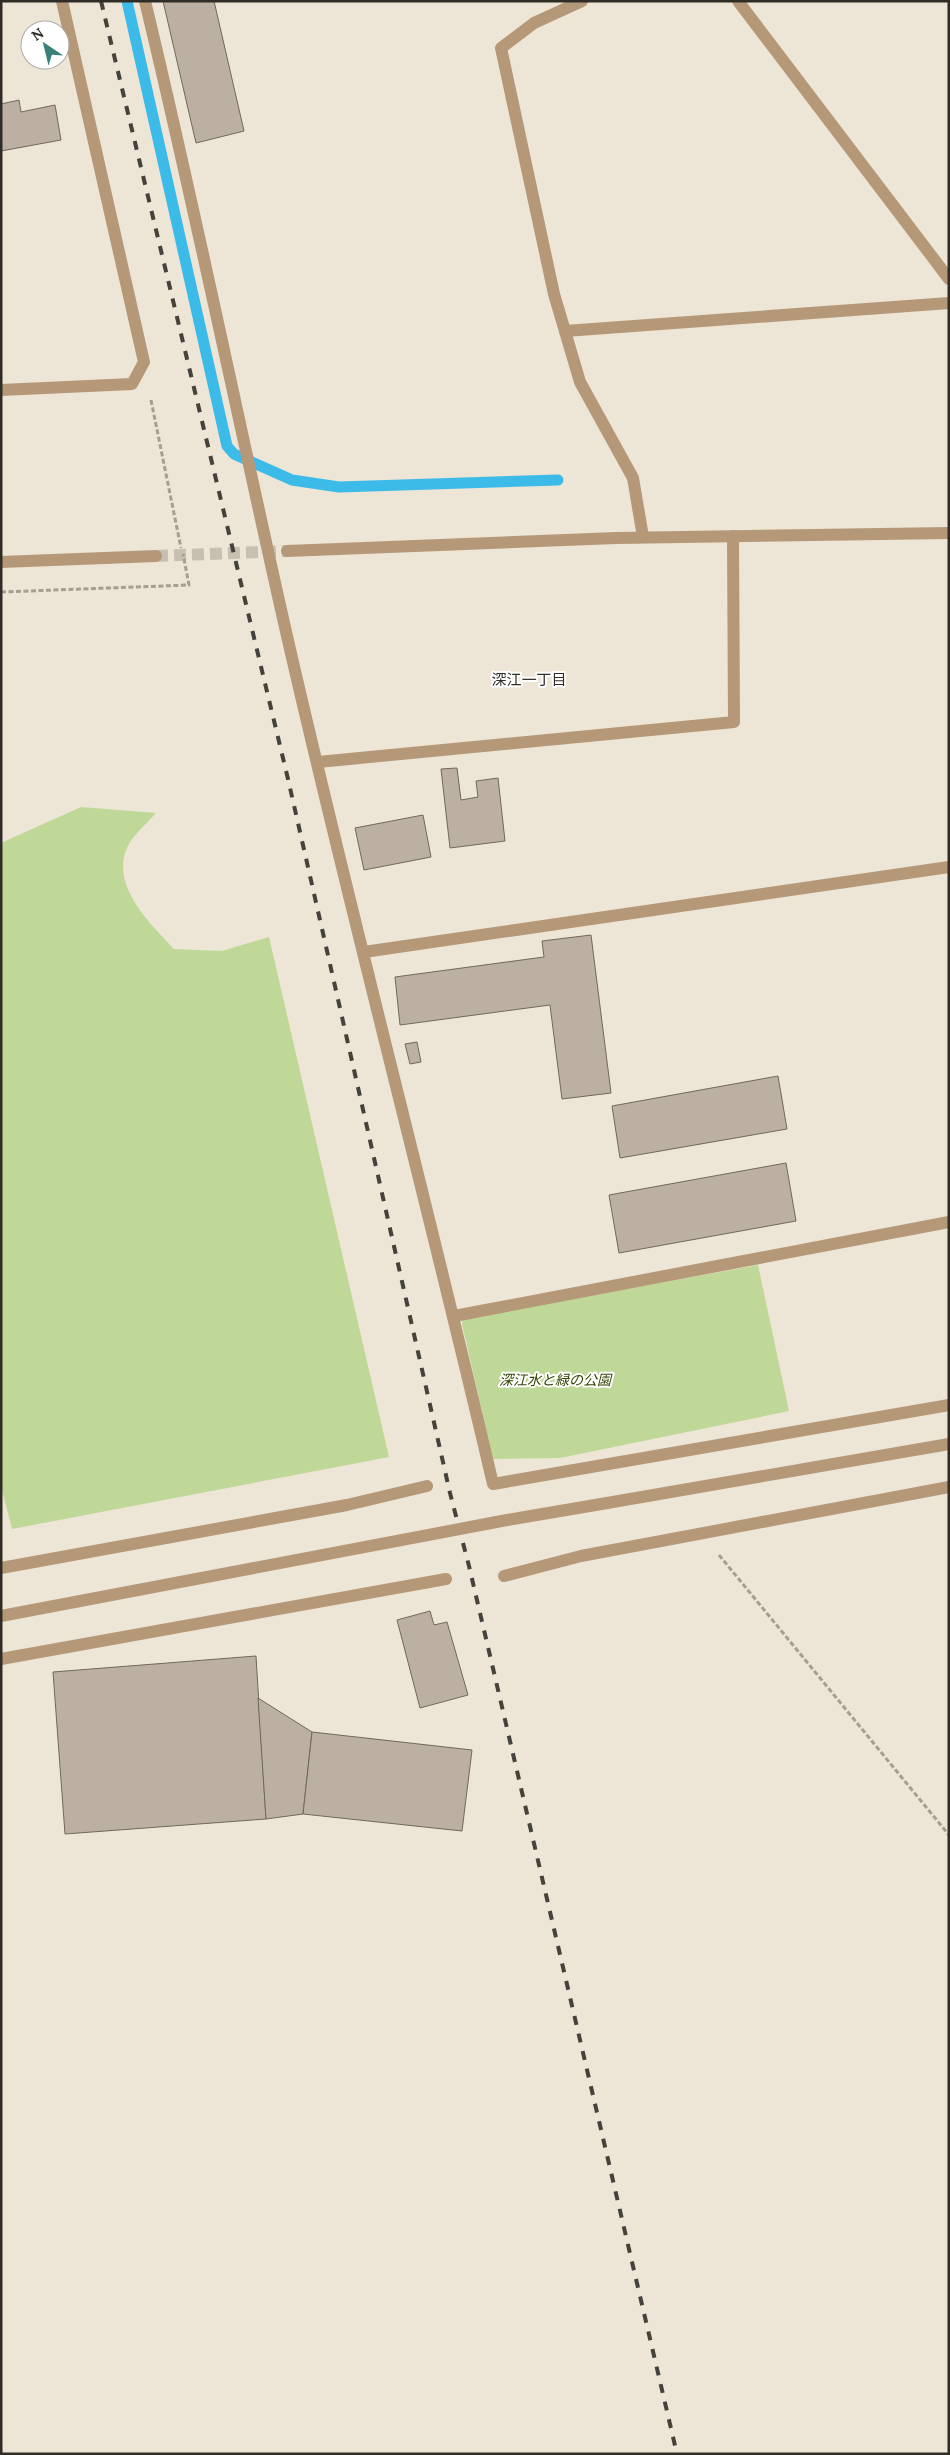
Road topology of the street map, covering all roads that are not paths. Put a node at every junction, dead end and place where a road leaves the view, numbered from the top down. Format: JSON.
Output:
{"nodes":[{"id":1,"x":62,"y":1,"type":"edge"},
{"id":2,"x":145,"y":1,"type":"edge"},
{"id":3,"x":582,"y":1,"type":"edge"},
{"id":4,"x":738,"y":1,"type":"edge"},
{"id":5,"x":949,"y":279,"type":"edge"},
{"id":6,"x":949,"y":303,"type":"edge"},
{"id":7,"x":565,"y":330,"type":"junction"},
{"id":8,"x":1,"y":390,"type":"edge"},
{"id":9,"x":949,"y":532,"type":"edge"},
{"id":10,"x":733,"y":536,"type":"junction"},
{"id":11,"x":643,"y":538,"type":"junction"},
{"id":12,"x":287,"y":551,"type":"tunnel mouth"},
{"id":13,"x":156,"y":556,"type":"tunnel mouth"},
{"id":14,"x":1,"y":562,"type":"edge"},
{"id":15,"x":318,"y":762,"type":"junction"},
{"id":16,"x":949,"y":867,"type":"edge"},
{"id":17,"x":364,"y":952,"type":"junction"},
{"id":18,"x":949,"y":1222,"type":"edge"},
{"id":19,"x":454,"y":1316,"type":"junction"},
{"id":20,"x":949,"y":1405,"type":"edge"},
{"id":21,"x":949,"y":1444,"type":"edge"},
{"id":22,"x":427,"y":1486,"type":"dead end"},
{"id":23,"x":949,"y":1487,"type":"edge"},
{"id":24,"x":1,"y":1568,"type":"edge"},
{"id":25,"x":504,"y":1576,"type":"dead end"},
{"id":26,"x":446,"y":1578,"type":"dead end"},
{"id":27,"x":1,"y":1616,"type":"edge"},
{"id":28,"x":1,"y":1659,"type":"edge"}],
"edges":[{"from":1,"to":8,"type":"street"},
{"from":2,"to":15,"type":"street"},
{"from":3,"to":7,"type":"street"},
{"from":4,"to":5,"type":"street"},
{"from":6,"to":7,"type":"street"},
{"from":7,"to":11,"type":"street"},
{"from":9,"to":10,"type":"street"},
{"from":10,"to":11,"type":"street"},
{"from":10,"to":15,"type":"street"},
{"from":11,"to":12,"type":"street"},
{"from":13,"to":14,"type":"street"},
{"from":15,"to":17,"type":"street"},
{"from":16,"to":17,"type":"street"},
{"from":17,"to":19,"type":"street"},
{"from":18,"to":19,"type":"street"},
{"from":19,"to":20,"type":"street"},
{"from":21,"to":27,"type":"street","bridge":true},
{"from":22,"to":24,"type":"street"},
{"from":23,"to":25,"type":"street"},
{"from":26,"to":28,"type":"street"}]}
